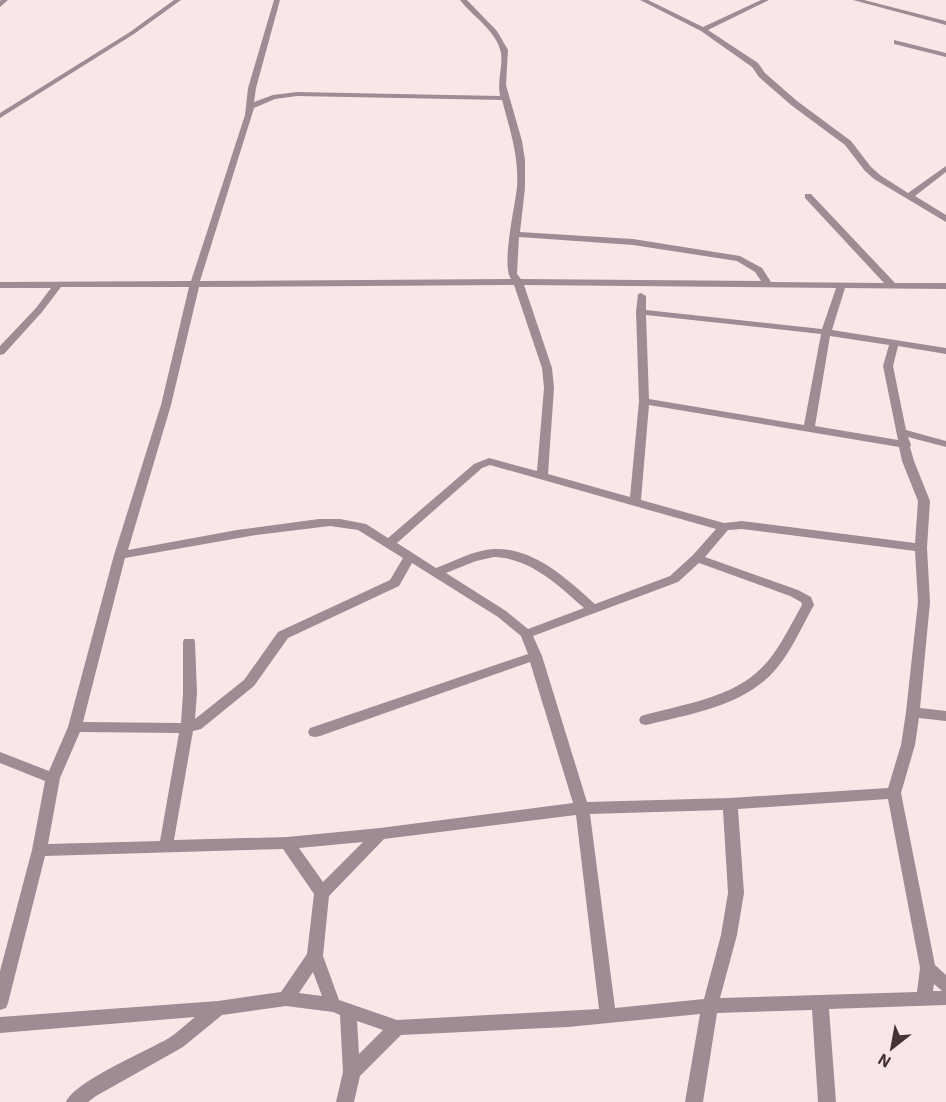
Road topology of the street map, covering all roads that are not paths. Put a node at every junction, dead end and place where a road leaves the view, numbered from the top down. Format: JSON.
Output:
{"nodes":[{"id":1,"x":5,"y":0,"type":"edge"},
{"id":2,"x":178,"y":0,"type":"edge"},
{"id":3,"x":277,"y":0,"type":"edge"},
{"id":4,"x":463,"y":0,"type":"edge"},
{"id":5,"x":643,"y":0,"type":"edge"},
{"id":6,"x":766,"y":0,"type":"edge"},
{"id":7,"x":860,"y":0,"type":"edge"},
{"id":8,"x":0,"y":5,"type":"edge"},
{"id":9,"x":946,"y":23,"type":"edge"},
{"id":10,"x":703,"y":30,"type":"junction"},
{"id":11,"x":897,"y":42,"type":"dead end"},
{"id":12,"x":946,"y":55,"type":"edge"},
{"id":13,"x":505,"y":98,"type":"junction"},
{"id":14,"x":251,"y":106,"type":"junction"},
{"id":15,"x":0,"y":116,"type":"edge"},
{"id":16,"x":946,"y":168,"type":"edge"},
{"id":17,"x":808,"y":196,"type":"dead end"},
{"id":18,"x":908,"y":197,"type":"junction"},
{"id":19,"x":946,"y":219,"type":"edge"},
{"id":20,"x":514,"y":234,"type":"junction"},
{"id":21,"x":518,"y":282,"type":"junction"},
{"id":22,"x":619,"y":282,"type":"junction"},
{"id":23,"x":195,"y":283,"type":"junction"},
{"id":24,"x":661,"y":283,"type":"junction"},
{"id":25,"x":767,"y":283,"type":"junction"},
{"id":26,"x":59,"y":284,"type":"junction"},
{"id":27,"x":842,"y":284,"type":"junction"},
{"id":28,"x":891,"y":284,"type":"junction"},
{"id":29,"x":0,"y":285,"type":"edge"},
{"id":30,"x":946,"y":286,"type":"edge"},
{"id":31,"x":641,"y":297,"type":"junction"},
{"id":32,"x":641,"y":312,"type":"junction"},
{"id":33,"x":826,"y":332,"type":"junction"},
{"id":34,"x":894,"y":343,"type":"junction"},
{"id":35,"x":946,"y":351,"type":"edge"},
{"id":36,"x":0,"y":352,"type":"edge"},
{"id":37,"x":644,"y":401,"type":"junction"},
{"id":38,"x":809,"y":429,"type":"junction"},
{"id":39,"x":902,"y":432,"type":"junction"},
{"id":40,"x":946,"y":444,"type":"edge"},
{"id":41,"x":906,"y":445,"type":"junction"},
{"id":42,"x":542,"y":476,"type":"junction"},
{"id":43,"x":634,"y":502,"type":"junction"},
{"id":44,"x":724,"y":527,"type":"junction"},
{"id":45,"x":389,"y":544,"type":"junction"},
{"id":46,"x":921,"y":548,"type":"junction"},
{"id":47,"x":120,"y":555,"type":"junction"},
{"id":48,"x":410,"y":556,"type":"junction"},
{"id":49,"x":698,"y":558,"type":"junction"},
{"id":50,"x":437,"y":572,"type":"junction"},
{"id":51,"x":593,"y":609,"type":"junction"},
{"id":52,"x":526,"y":634,"type":"junction"},
{"id":53,"x":189,"y":642,"type":"dead end"},
{"id":54,"x":535,"y":656,"type":"junction"},
{"id":55,"x":913,"y":712,"type":"junction"},
{"id":56,"x":946,"y":716,"type":"edge"},
{"id":57,"x":646,"y":720,"type":"dead end"},
{"id":58,"x":75,"y":727,"type":"junction"},
{"id":59,"x":188,"y":728,"type":"junction"},
{"id":60,"x":315,"y":732,"type":"dead end"},
{"id":61,"x":0,"y":757,"type":"edge"},
{"id":62,"x":53,"y":778,"type":"junction"},
{"id":63,"x":894,"y":793,"type":"junction"},
{"id":64,"x":730,"y":804,"type":"junction"},
{"id":65,"x":582,"y":808,"type":"junction"},
{"id":66,"x":380,"y":834,"type":"junction"},
{"id":67,"x":287,"y":843,"type":"junction"},
{"id":68,"x":166,"y":846,"type":"junction"},
{"id":69,"x":39,"y":850,"type":"junction"},
{"id":70,"x":322,"y":892,"type":"junction"},
{"id":71,"x":315,"y":956,"type":"junction"},
{"id":72,"x":928,"y":968,"type":"junction"},
{"id":73,"x":946,"y":986,"type":"edge"},
{"id":74,"x":946,"y":998,"type":"edge"},
{"id":75,"x":286,"y":999,"type":"junction"},
{"id":76,"x":924,"y":1000,"type":"junction"},
{"id":77,"x":0,"y":1003,"type":"edge"},
{"id":78,"x":820,"y":1003,"type":"junction"},
{"id":79,"x":710,"y":1006,"type":"junction"},
{"id":80,"x":218,"y":1008,"type":"junction"},
{"id":81,"x":340,"y":1008,"type":"junction"},
{"id":82,"x":608,"y":1016,"type":"junction"},
{"id":83,"x":0,"y":1025,"type":"edge"},
{"id":84,"x":397,"y":1028,"type":"junction"},
{"id":85,"x":352,"y":1072,"type":"junction"},
{"id":86,"x":75,"y":1102,"type":"edge"},
{"id":87,"x":345,"y":1102,"type":"edge"},
{"id":88,"x":694,"y":1102,"type":"edge"},
{"id":89,"x":827,"y":1102,"type":"edge"}],
"edges":[{"from":1,"to":8,"type":"street"},
{"from":2,"to":15,"type":"street"},
{"from":3,"to":14,"type":"street"},
{"from":4,"to":13,"type":"street"},
{"from":5,"to":10,"type":"street"},
{"from":6,"to":10,"type":"street"},
{"from":7,"to":9,"type":"street"},
{"from":10,"to":18,"type":"street"},
{"from":11,"to":12,"type":"street"},
{"from":13,"to":14,"type":"street"},
{"from":13,"to":20,"type":"street"},
{"from":14,"to":23,"type":"street"},
{"from":16,"to":18,"type":"street"},
{"from":17,"to":28,"type":"street"},
{"from":18,"to":19,"type":"street"},
{"from":20,"to":21,"type":"street"},
{"from":20,"to":25,"type":"street"},
{"from":21,"to":22,"type":"street"},
{"from":21,"to":23,"type":"street"},
{"from":21,"to":42,"type":"street"},
{"from":22,"to":24,"type":"street"},
{"from":22,"to":31,"type":"street"},
{"from":23,"to":26,"type":"street"},
{"from":23,"to":47,"type":"street"},
{"from":24,"to":25,"type":"street"},
{"from":24,"to":31,"type":"street"},
{"from":25,"to":27,"type":"street"},
{"from":26,"to":29,"type":"street"},
{"from":26,"to":36,"type":"street"},
{"from":27,"to":28,"type":"street"},
{"from":27,"to":33,"type":"street"},
{"from":28,"to":30,"type":"street"},
{"from":31,"to":32,"type":"street"},
{"from":32,"to":33,"type":"street"},
{"from":32,"to":37,"type":"street"},
{"from":33,"to":34,"type":"street"},
{"from":33,"to":38,"type":"street"},
{"from":34,"to":35,"type":"street"},
{"from":34,"to":39,"type":"street"},
{"from":37,"to":38,"type":"street"},
{"from":37,"to":43,"type":"street"},
{"from":38,"to":41,"type":"street"},
{"from":39,"to":40,"type":"street"},
{"from":39,"to":41,"type":"street"},
{"from":41,"to":46,"type":"street"},
{"from":42,"to":43,"type":"street"},
{"from":42,"to":45,"type":"street"},
{"from":43,"to":44,"type":"street"},
{"from":44,"to":46,"type":"street"},
{"from":44,"to":49,"type":"street"},
{"from":45,"to":47,"type":"street"},
{"from":45,"to":48,"type":"street"},
{"from":46,"to":55,"type":"street"},
{"from":47,"to":58,"type":"street"},
{"from":48,"to":50,"type":"street"},
{"from":48,"to":59,"type":"street"},
{"from":49,"to":51,"type":"street"},
{"from":49,"to":57,"type":"street"},
{"from":50,"to":51,"type":"street"},
{"from":50,"to":52,"type":"street"},
{"from":51,"to":52,"type":"street"},
{"from":52,"to":54,"type":"street"},
{"from":53,"to":59,"type":"street"},
{"from":54,"to":60,"type":"street"},
{"from":54,"to":65,"type":"street"},
{"from":55,"to":56,"type":"street"},
{"from":55,"to":63,"type":"street"},
{"from":58,"to":59,"type":"street"},
{"from":58,"to":62,"type":"street"},
{"from":59,"to":68,"type":"street"},
{"from":61,"to":62,"type":"street"},
{"from":62,"to":69,"type":"street"},
{"from":63,"to":64,"type":"street"},
{"from":63,"to":72,"type":"street"},
{"from":64,"to":65,"type":"street"},
{"from":64,"to":79,"type":"street"},
{"from":65,"to":66,"type":"street"},
{"from":65,"to":82,"type":"street"},
{"from":66,"to":67,"type":"street"},
{"from":66,"to":70,"type":"street"},
{"from":67,"to":68,"type":"street"},
{"from":67,"to":70,"type":"street"},
{"from":68,"to":69,"type":"street"},
{"from":69,"to":77,"type":"street"},
{"from":70,"to":71,"type":"street"},
{"from":71,"to":75,"type":"street"},
{"from":71,"to":81,"type":"street"},
{"from":72,"to":73,"type":"street"},
{"from":72,"to":76,"type":"street"},
{"from":74,"to":76,"type":"street"},
{"from":75,"to":80,"type":"street"},
{"from":75,"to":81,"type":"street"},
{"from":76,"to":78,"type":"street"},
{"from":78,"to":79,"type":"street"},
{"from":78,"to":89,"type":"street"},
{"from":79,"to":82,"type":"street"},
{"from":79,"to":88,"type":"street"},
{"from":80,"to":83,"type":"street"},
{"from":80,"to":86,"type":"street"},
{"from":81,"to":84,"type":"street"},
{"from":81,"to":85,"type":"street"},
{"from":82,"to":84,"type":"street"},
{"from":84,"to":85,"type":"street"},
{"from":85,"to":87,"type":"street"}]}
